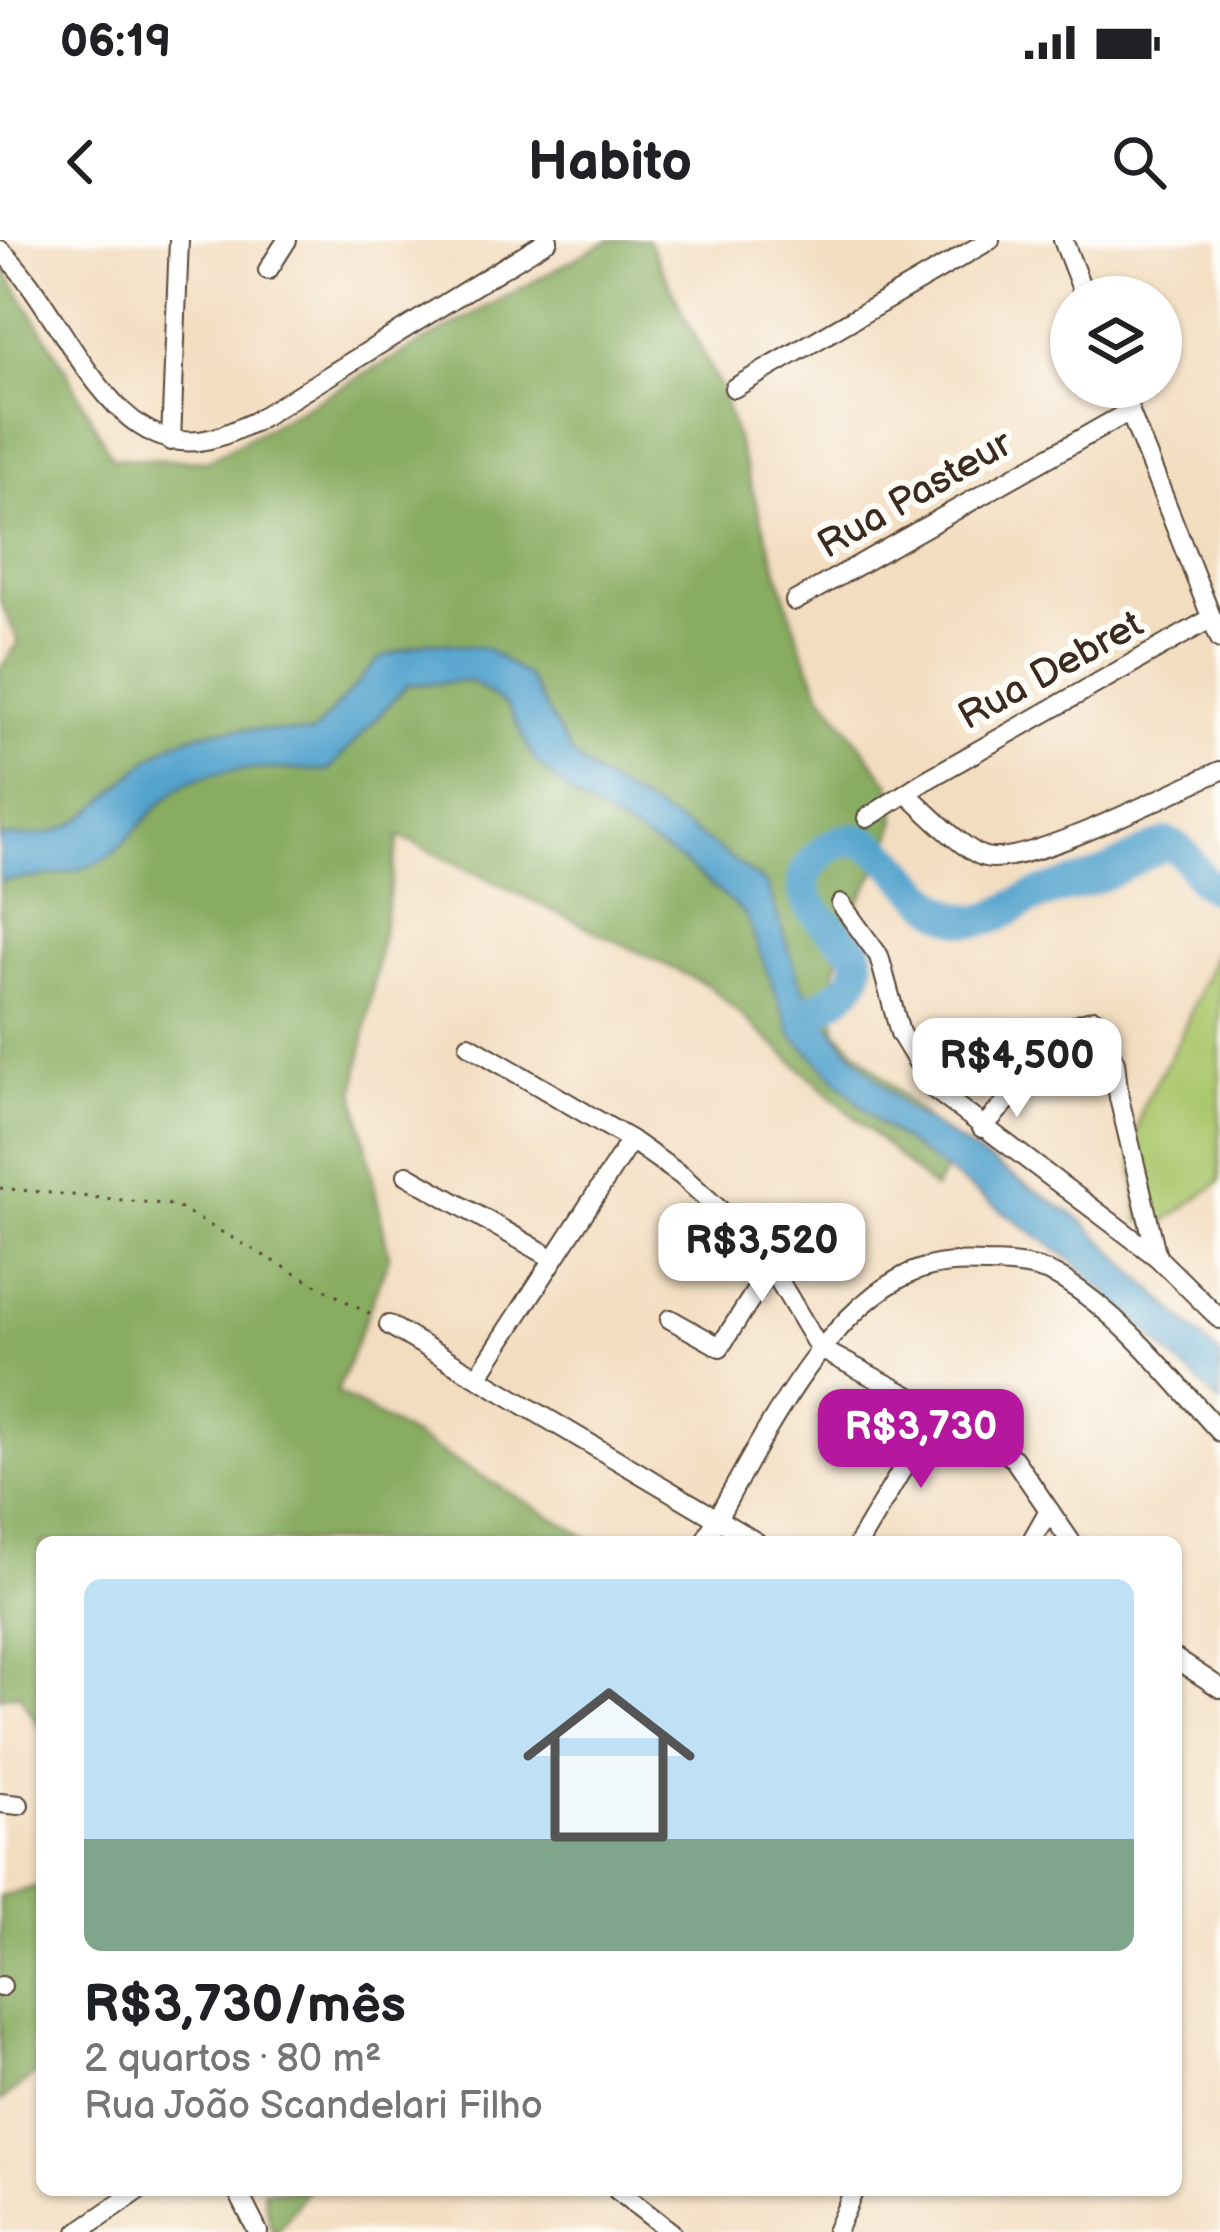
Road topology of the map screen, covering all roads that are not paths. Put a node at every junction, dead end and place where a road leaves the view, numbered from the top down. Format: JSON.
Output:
{"nodes":[{"id":1,"x":178,"y":240,"type":"edge"},
{"id":2,"x":287,"y":240,"type":"edge"},
{"id":3,"x":548,"y":240,"type":"edge"},
{"id":4,"x":990,"y":240,"type":"edge"},
{"id":5,"x":1063,"y":240,"type":"edge"},
{"id":6,"x":0,"y":250,"type":"edge"},
{"id":7,"x":268,"y":270,"type":"dead end"},
{"id":8,"x":1077,"y":276,"type":"edge"},
{"id":9,"x":734,"y":388,"type":"dead end"},
{"id":10,"x":1129,"y":408,"type":"edge"},
{"id":11,"x":1130,"y":411,"type":"junction"},
{"id":12,"x":171,"y":441,"type":"junction"},
{"id":13,"x":795,"y":601,"type":"dead end"},
{"id":14,"x":1212,"y":618,"type":"junction"},
{"id":15,"x":1220,"y":639,"type":"edge"},
{"id":16,"x":1220,"y":771,"type":"edge"},
{"id":17,"x":914,"y":788,"type":"junction"},
{"id":18,"x":867,"y":818,"type":"dead end"},
{"id":19,"x":841,"y":904,"type":"dead end"},
{"id":20,"x":469,"y":1045,"type":"dead end"},
{"id":21,"x":982,"y":1128,"type":"junction"},
{"id":22,"x":632,"y":1140,"type":"junction"},
{"id":23,"x":407,"y":1175,"type":"dead end"},
{"id":24,"x":1157,"y":1257,"type":"junction"},
{"id":25,"x":554,"y":1259,"type":"junction"},
{"id":26,"x":771,"y":1267,"type":"junction"},
{"id":27,"x":670,"y":1318,"type":"dead end"},
{"id":28,"x":1220,"y":1318,"type":"edge"},
{"id":29,"x":389,"y":1325,"type":"road end"},
{"id":30,"x":819,"y":1348,"type":"junction"},
{"id":31,"x":479,"y":1375,"type":"junction"},
{"id":32,"x":936,"y":1412,"type":"junction"},
{"id":33,"x":1220,"y":1432,"type":"edge"},
{"id":34,"x":1049,"y":1510,"type":"junction"},
{"id":35,"x":718,"y":1518,"type":"junction"},
{"id":36,"x":708,"y":1536,"type":"edge"},
{"id":37,"x":746,"y":1536,"type":"edge"},
{"id":38,"x":864,"y":1536,"type":"edge"},
{"id":39,"x":1034,"y":1536,"type":"edge"},
{"id":40,"x":1067,"y":1536,"type":"edge"},
{"id":41,"x":1182,"y":1663,"type":"edge"},
{"id":42,"x":1220,"y":1688,"type":"edge"},
{"id":43,"x":130,"y":2196,"type":"edge"},
{"id":44,"x":240,"y":2196,"type":"edge"},
{"id":45,"x":625,"y":2196,"type":"edge"},
{"id":46,"x":851,"y":2196,"type":"edge"},
{"id":47,"x":78,"y":2232,"type":"edge"},
{"id":48,"x":258,"y":2232,"type":"edge"},
{"id":49,"x":671,"y":2232,"type":"edge"},
{"id":50,"x":836,"y":2232,"type":"edge"}],
"edges":[{"from":1,"to":12,"type":"street"},
{"from":2,"to":7,"type":"street"},
{"from":3,"to":12,"type":"street"},
{"from":4,"to":9,"type":"street"},
{"from":5,"to":8,"type":"street"},
{"from":6,"to":12,"type":"street"},
{"from":10,"to":11,"type":"street"},
{"from":11,"to":13,"type":"street","name":"Rua Pasteur"},
{"from":11,"to":14,"type":"street"},
{"from":14,"to":15,"type":"street"},
{"from":14,"to":17,"type":"street","name":"Rua Debret"},
{"from":16,"to":17,"type":"street"},
{"from":17,"to":18,"type":"street","name":"Rua Debret"},
{"from":19,"to":21,"type":"street"},
{"from":20,"to":22,"type":"street"},
{"from":21,"to":24,"type":"street"},
{"from":21,"to":24,"type":"street"},
{"from":22,"to":25,"type":"street"},
{"from":22,"to":26,"type":"street"},
{"from":23,"to":25,"type":"street"},
{"from":24,"to":28,"type":"street"},
{"from":25,"to":31,"type":"street"},
{"from":26,"to":27,"type":"street"},
{"from":26,"to":30,"type":"street"},
{"from":29,"to":31,"type":"street"},
{"from":30,"to":32,"type":"street"},
{"from":30,"to":33,"type":"street"},
{"from":30,"to":35,"type":"street"},
{"from":31,"to":35,"type":"street"},
{"from":32,"to":34,"type":"street"},
{"from":32,"to":38,"type":"street"},
{"from":34,"to":39,"type":"street"},
{"from":34,"to":40,"type":"street"},
{"from":35,"to":36,"type":"street"},
{"from":35,"to":37,"type":"street"},
{"from":41,"to":42,"type":"street"},
{"from":43,"to":47,"type":"street"},
{"from":44,"to":48,"type":"street"},
{"from":45,"to":49,"type":"street"},
{"from":46,"to":50,"type":"street"}]}
